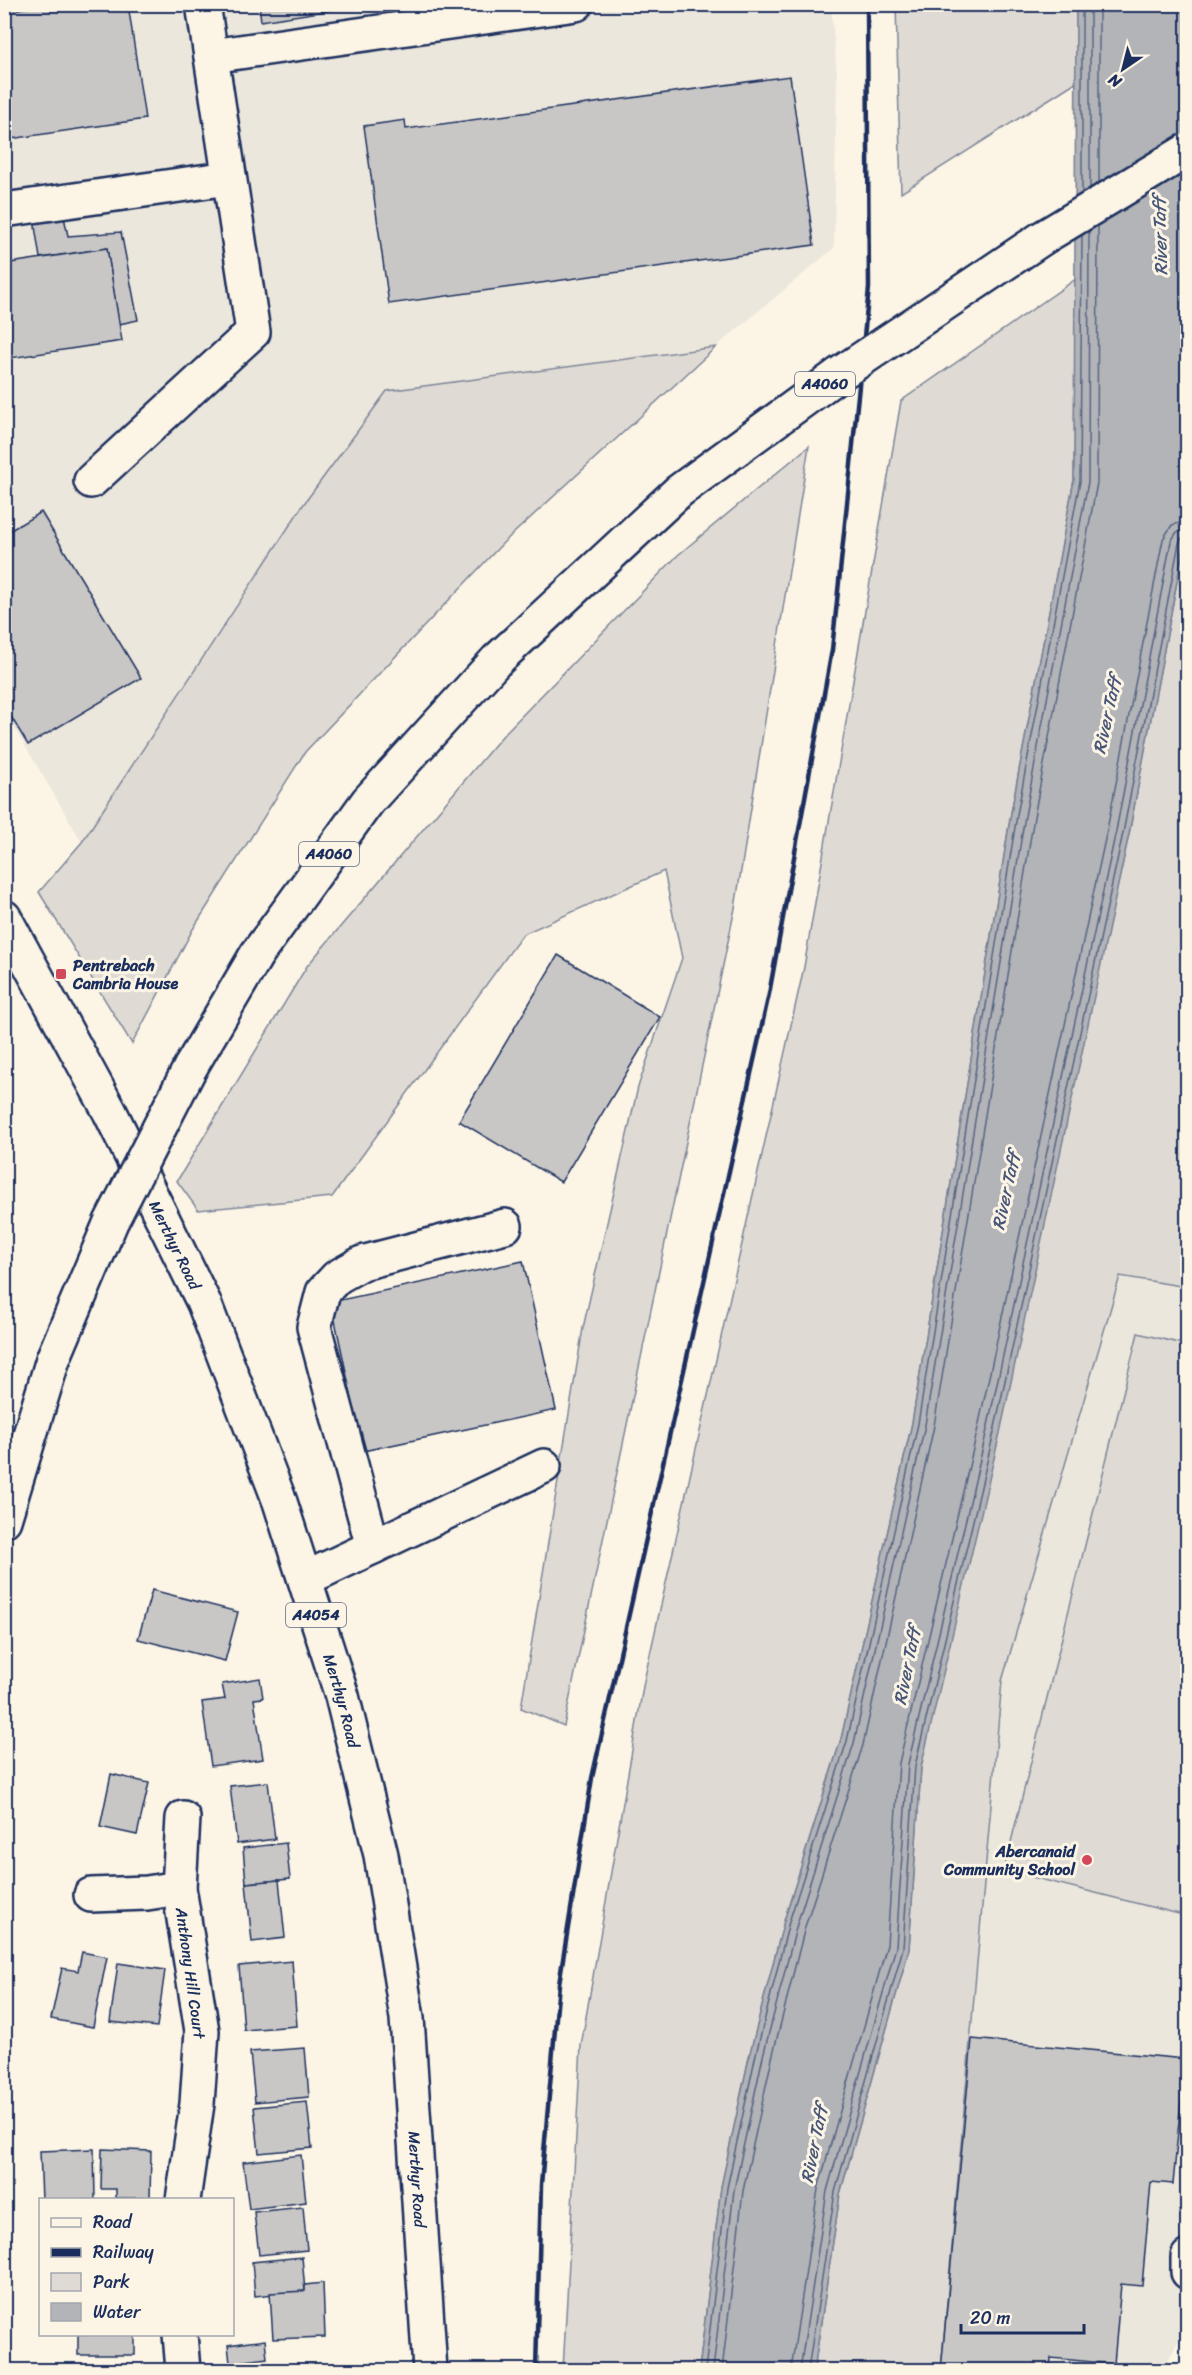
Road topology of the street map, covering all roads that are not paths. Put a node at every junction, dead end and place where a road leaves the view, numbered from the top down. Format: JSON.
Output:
{"nodes":[{"id":1,"x":203,"y":4,"type":"edge"},
{"id":2,"x":576,"y":4,"type":"edge"},
{"id":3,"x":211,"y":56,"type":"junction"},
{"id":4,"x":1188,"y":150,"type":"edge"},
{"id":5,"x":229,"y":178,"type":"junction"},
{"id":6,"x":4,"y":210,"type":"edge"},
{"id":7,"x":91,"y":481,"type":"dead end"},
{"id":8,"x":4,"y":917,"type":"edge"},
{"id":9,"x":505,"y":1226,"type":"dead end"},
{"id":10,"x":544,"y":1466,"type":"dead end"},
{"id":11,"x":4,"y":1520,"type":"edge"},
{"id":12,"x":373,"y":1547,"type":"junction"},
{"id":13,"x":305,"y":1580,"type":"junction"},
{"id":14,"x":183,"y":1818,"type":"dead end"},
{"id":15,"x":179,"y":1888,"type":"junction"},
{"id":16,"x":92,"y":1895,"type":"dead end"},
{"id":17,"x":183,"y":2198,"type":"edge"},
{"id":18,"x":1188,"y":2256,"type":"edge"},
{"id":19,"x":1188,"y":2271,"type":"edge"},
{"id":20,"x":180,"y":2336,"type":"edge"},
{"id":21,"x":183,"y":2370,"type":"edge"},
{"id":22,"x":430,"y":2370,"type":"edge"}],
"edges":[{"from":1,"to":3,"type":"main road"},
{"from":2,"to":3,"type":"main road"},
{"from":3,"to":5,"type":"main road"},
{"from":4,"to":11,"type":"main road","number":"A4060","bridge":true},
{"from":5,"to":6,"type":"main road"},
{"from":5,"to":7,"type":"main road"},
{"from":8,"to":13,"type":"main road","name":"Merthyr Road","number":"A4054"},
{"from":9,"to":12,"type":"main road"},
{"from":10,"to":12,"type":"main road"},
{"from":12,"to":13,"type":"main road"},
{"from":13,"to":22,"type":"main road","name":"Merthyr Road","number":"A4054"},
{"from":14,"to":15,"type":"main road","name":"Anthony Hill Court"},
{"from":15,"to":16,"type":"main road"},
{"from":15,"to":17,"type":"main road","name":"Anthony Hill Court"},
{"from":18,"to":19,"type":"main road"},
{"from":20,"to":21,"type":"main road"}]}
